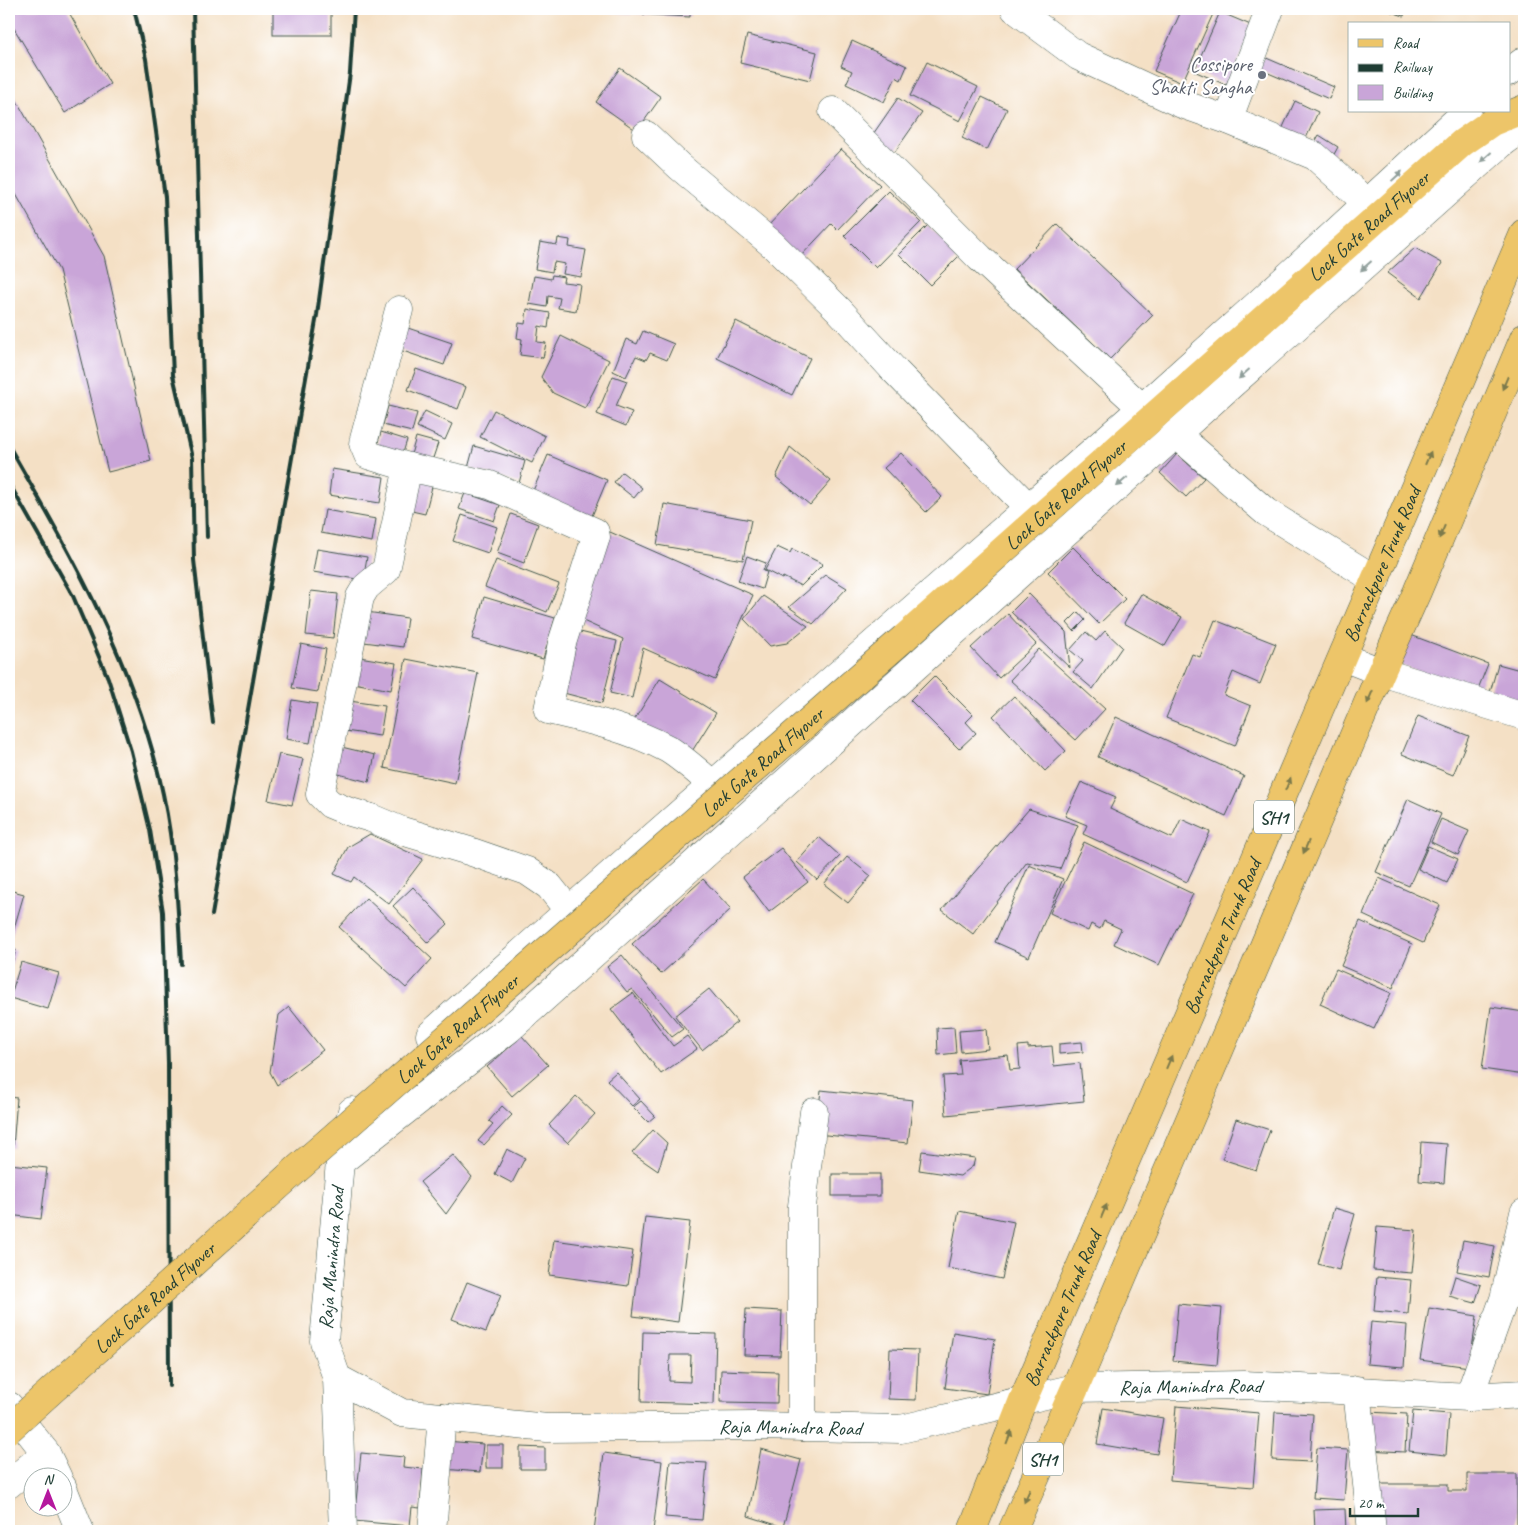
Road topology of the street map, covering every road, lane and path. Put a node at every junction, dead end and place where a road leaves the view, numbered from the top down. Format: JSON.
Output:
{"nodes":[{"id":1,"x":1015,"y":9,"type":"edge"},
{"id":2,"x":1270,"y":9,"type":"edge"},
{"id":3,"x":1524,"y":61,"type":"edge"},
{"id":4,"x":1510,"y":71,"type":"edge"},
{"id":5,"x":1524,"y":109,"type":"edge"},
{"id":6,"x":833,"y":111,"type":"dead end"},
{"id":7,"x":1466,"y":112,"type":"edge"},
{"id":8,"x":1228,"y":120,"type":"junction"},
{"id":9,"x":1524,"y":127,"type":"edge"},
{"id":10,"x":646,"y":135,"type":"dead end"},
{"id":11,"x":1368,"y":203,"type":"junction"},
{"id":12,"x":1524,"y":233,"type":"edge"},
{"id":13,"x":399,"y":310,"type":"dead end"},
{"id":14,"x":1524,"y":338,"type":"edge"},
{"id":15,"x":1142,"y":408,"type":"junction"},
{"id":16,"x":1176,"y":434,"type":"junction"},
{"id":17,"x":408,"y":467,"type":"junction"},
{"id":18,"x":1028,"y":507,"type":"junction"},
{"id":19,"x":1376,"y":580,"type":"junction"},
{"id":20,"x":1343,"y":657,"type":"junction"},
{"id":21,"x":1381,"y":672,"type":"junction"},
{"id":22,"x":1524,"y":716,"type":"edge"},
{"id":23,"x":712,"y":785,"type":"junction"},
{"id":24,"x":569,"y":911,"type":"junction"},
{"id":25,"x":814,"y":1112,"type":"dead end"},
{"id":26,"x":340,"y":1162,"type":"junction"},
{"id":27,"x":1524,"y":1213,"type":"edge"},
{"id":28,"x":337,"y":1378,"type":"junction"},
{"id":29,"x":1075,"y":1388,"type":"junction"},
{"id":30,"x":1357,"y":1390,"type":"junction"},
{"id":31,"x":1524,"y":1394,"type":"edge"},
{"id":32,"x":1469,"y":1397,"type":"junction"},
{"id":33,"x":1023,"y":1400,"type":"junction"},
{"id":34,"x":9,"y":1406,"type":"edge"},
{"id":35,"x":442,"y":1417,"type":"junction"},
{"id":36,"x":802,"y":1427,"type":"junction"},
{"id":37,"x":9,"y":1429,"type":"edge"},
{"id":38,"x":46,"y":1453,"type":"junction"},
{"id":39,"x":53,"y":1468,"type":"edge"},
{"id":40,"x":9,"y":1484,"type":"edge"},
{"id":41,"x":72,"y":1511,"type":"edge"},
{"id":42,"x":80,"y":1531,"type":"edge"},
{"id":43,"x":342,"y":1531,"type":"edge"},
{"id":44,"x":432,"y":1531,"type":"edge"},
{"id":45,"x":972,"y":1531,"type":"edge"},
{"id":46,"x":1012,"y":1531,"type":"edge"},
{"id":47,"x":1372,"y":1531,"type":"edge"}],
"edges":[{"from":1,"to":8,"type":"street"},
{"from":2,"to":8,"type":"street"},
{"from":3,"to":4,"type":"street"},
{"from":5,"to":37,"type":"main road","name":"Lock Gate Road Flyover","bridge":true},
{"from":6,"to":15,"type":"street"},
{"from":11,"to":7,"type":"street","one_way":true},
{"from":8,"to":11,"type":"street"},
{"from":9,"to":16,"type":"street","one_way":true},
{"from":10,"to":18,"type":"street"},
{"from":11,"to":15,"type":"street"},
{"from":19,"to":12,"type":"main road","name":"Barrackpore Trunk Road","number":"SH1","one_way":true},
{"from":13,"to":17,"type":"street"},
{"from":14,"to":21,"type":"main road","name":"Barrackpore Trunk Road","number":"SH1","one_way":true},
{"from":15,"to":18,"type":"street"},
{"from":16,"to":19,"type":"street"},
{"from":16,"to":26,"type":"street","one_way":true},
{"from":17,"to":23,"type":"street"},
{"from":17,"to":24,"type":"street"},
{"from":18,"to":23,"type":"street"},
{"from":19,"to":20,"type":"main road","name":"Barrackpore Trunk Road","number":"SH1"},
{"from":20,"to":21,"type":"street"},
{"from":33,"to":20,"type":"main road","name":"Barrackpore Trunk Road","number":"SH1","one_way":true},
{"from":21,"to":22,"type":"street"},
{"from":21,"to":29,"type":"main road","name":"Barrackpore Trunk Road","number":"SH1","one_way":true},
{"from":23,"to":24,"type":"street"},
{"from":24,"to":26,"type":"street","name":"Raja Manindra Road"},
{"from":25,"to":36,"type":"street"},
{"from":26,"to":28,"type":"street","name":"Raja Manindra Road"},
{"from":27,"to":32,"type":"street"},
{"from":28,"to":35,"type":"street","name":"Raja Manindra Road"},
{"from":28,"to":43,"type":"street"},
{"from":29,"to":30,"type":"street","name":"Raja Manindra Road"},
{"from":29,"to":33,"type":"street","name":"Raja Manindra Road"},
{"from":29,"to":46,"type":"main road","name":"Barrackpore Trunk Road","number":"SH1","one_way":true},
{"from":30,"to":32,"type":"street","name":"Raja Manindra Road"},
{"from":30,"to":47,"type":"street"},
{"from":31,"to":32,"type":"street","name":"Raja Manindra Road"},
{"from":33,"to":36,"type":"street","name":"Raja Manindra Road"},
{"from":45,"to":33,"type":"main road","name":"Barrackpore Trunk Road","number":"SH1","one_way":true},
{"from":34,"to":38,"type":"street"},
{"from":35,"to":36,"type":"street","name":"Raja Manindra Road"},
{"from":35,"to":44,"type":"street"},
{"from":38,"to":39,"type":"street"},
{"from":38,"to":40,"type":"street"},
{"from":41,"to":42,"type":"street"}]}
